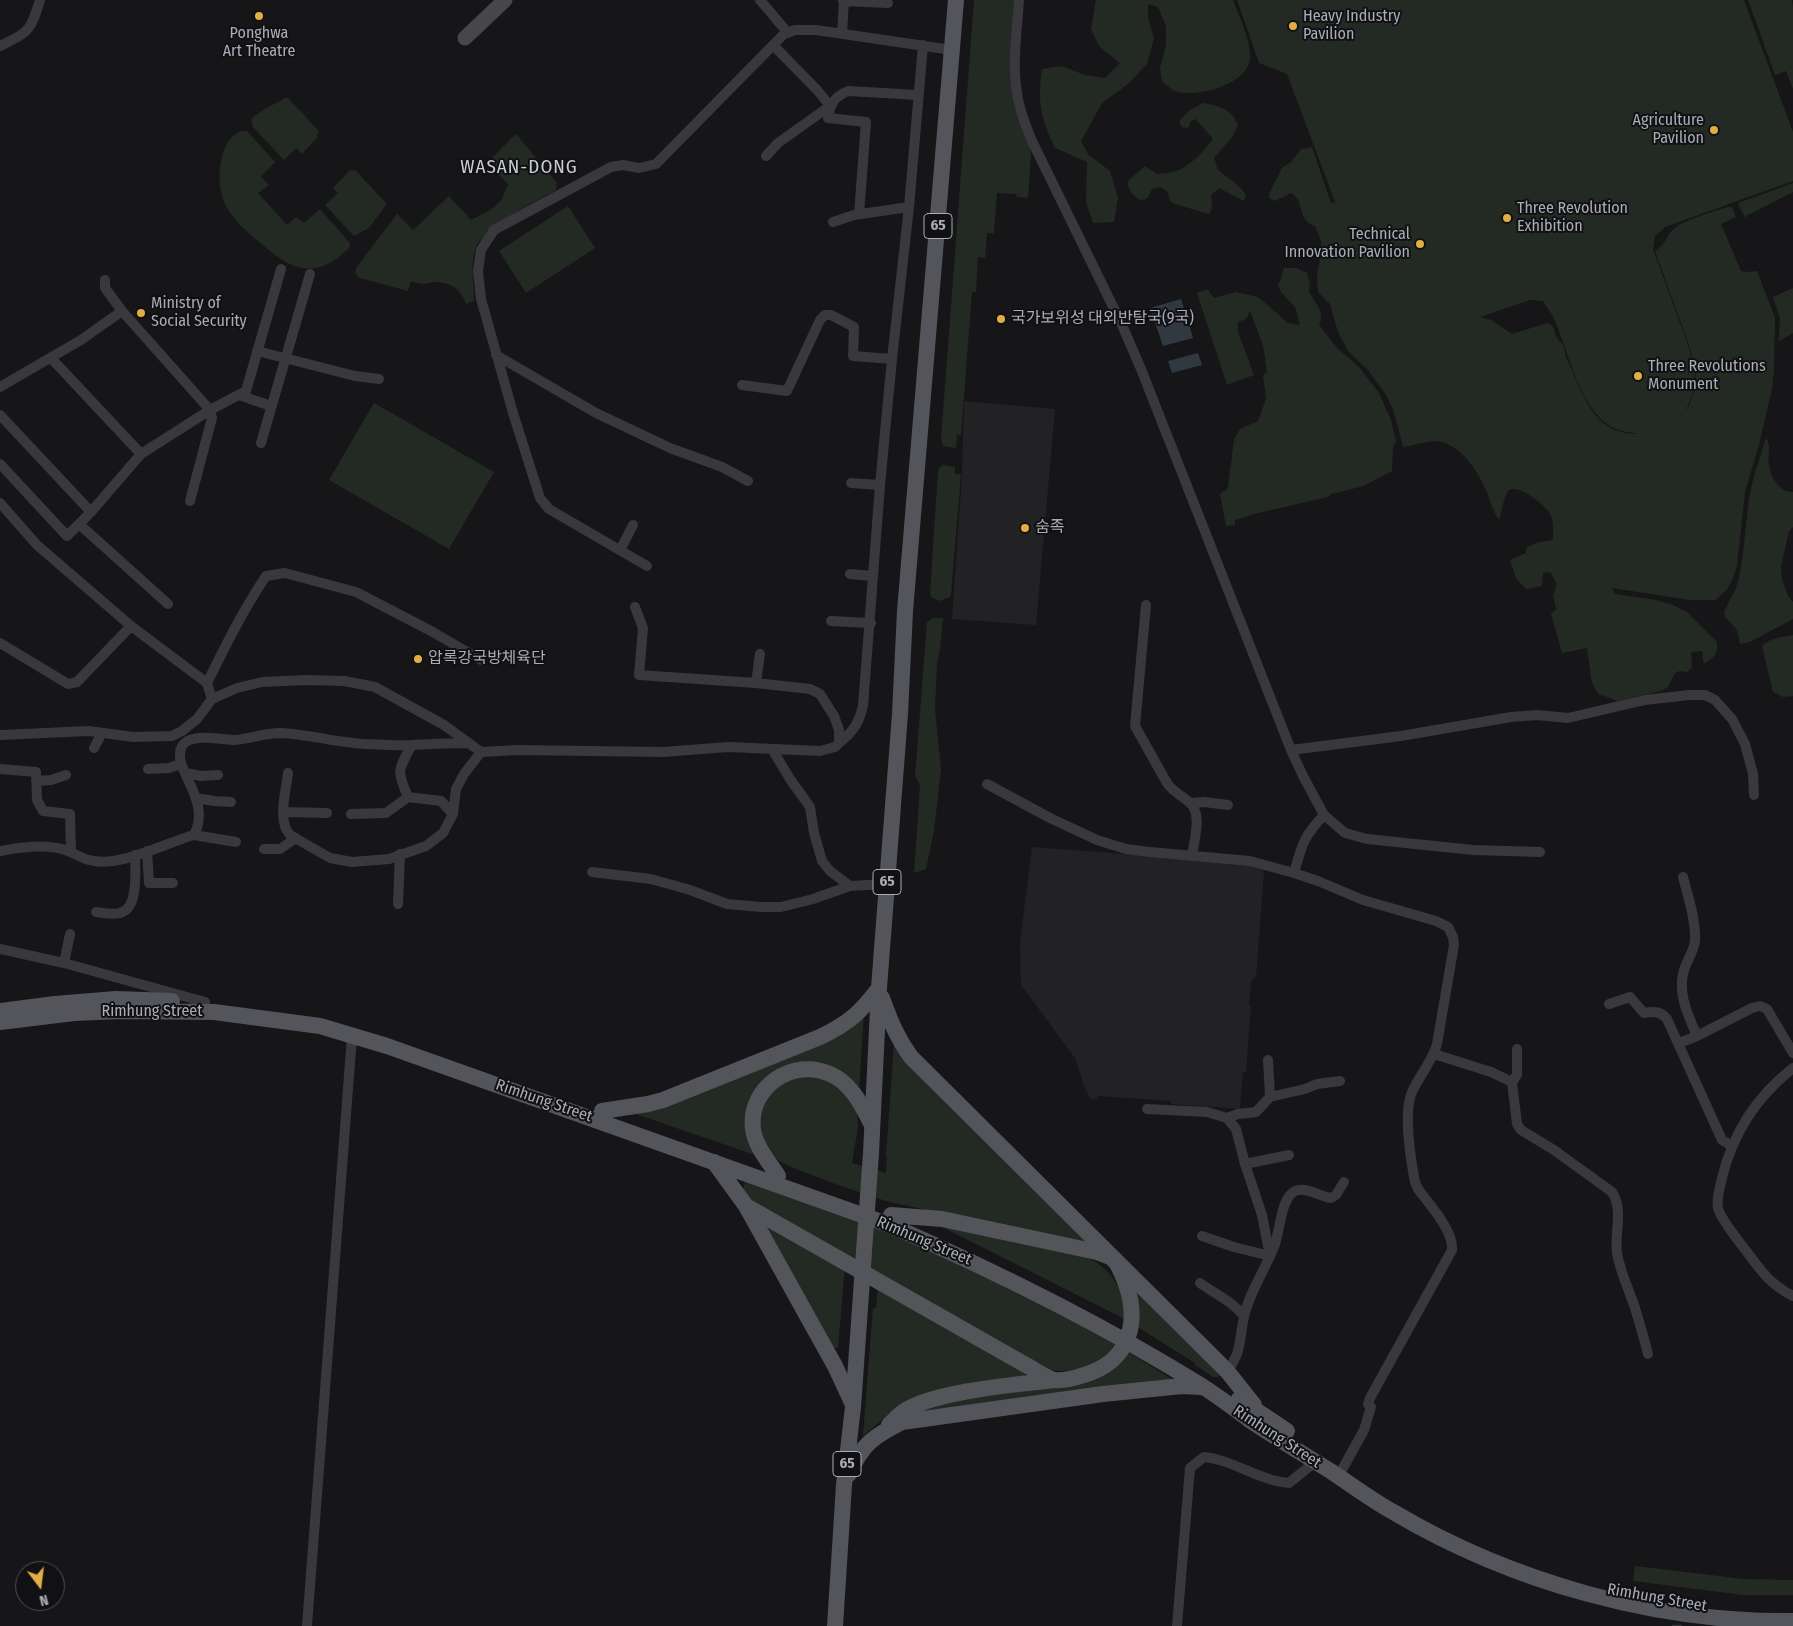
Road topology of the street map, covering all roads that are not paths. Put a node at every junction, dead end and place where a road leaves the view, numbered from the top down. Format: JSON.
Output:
{"nodes":[{"id":1,"x":40,"y":0,"type":"edge"},
{"id":2,"x":505,"y":0,"type":"edge"},
{"id":3,"x":760,"y":0,"type":"edge"},
{"id":4,"x":956,"y":0,"type":"edge"},
{"id":5,"x":1019,"y":0,"type":"edge"},
{"id":6,"x":844,"y":1,"type":"edge"},
{"id":7,"x":888,"y":3,"type":"dead end"},
{"id":8,"x":788,"y":33,"type":"junction"},
{"id":9,"x":842,"y":34,"type":"junction"},
{"id":10,"x":465,"y":38,"type":"dead end"},
{"id":11,"x":773,"y":45,"type":"junction"},
{"id":12,"x":923,"y":45,"type":"junction"},
{"id":13,"x":0,"y":46,"type":"edge"},
{"id":14,"x":952,"y":50,"type":"junction"},
{"id":15,"x":918,"y":95,"type":"junction"},
{"id":16,"x":830,"y":106,"type":"junction"},
{"id":17,"x":766,"y":156,"type":"dead end"},
{"id":18,"x":909,"y":207,"type":"junction"},
{"id":19,"x":859,"y":214,"type":"junction"},
{"id":20,"x":834,"y":222,"type":"dead end"},
{"id":21,"x":281,"y":269,"type":"dead end"},
{"id":22,"x":310,"y":274,"type":"dead end"},
{"id":23,"x":105,"y":280,"type":"dead end"},
{"id":24,"x":122,"y":311,"type":"junction"},
{"id":25,"x":258,"y":351,"type":"junction"},
{"id":26,"x":496,"y":355,"type":"junction"},
{"id":27,"x":51,"y":358,"type":"junction"},
{"id":28,"x":284,"y":358,"type":"junction"},
{"id":29,"x":892,"y":359,"type":"junction"},
{"id":30,"x":379,"y":379,"type":"dead end"},
{"id":31,"x":742,"y":385,"type":"dead end"},
{"id":32,"x":0,"y":387,"type":"edge"},
{"id":33,"x":239,"y":395,"type":"junction"},
{"id":34,"x":271,"y":406,"type":"junction"},
{"id":35,"x":210,"y":410,"type":"junction"},
{"id":36,"x":0,"y":415,"type":"edge"},
{"id":37,"x":261,"y":442,"type":"dead end"},
{"id":38,"x":141,"y":454,"type":"junction"},
{"id":39,"x":0,"y":464,"type":"edge"},
{"id":40,"x":748,"y":481,"type":"dead end"},
{"id":41,"x":851,"y":483,"type":"dead end"},
{"id":42,"x":880,"y":485,"type":"junction"},
{"id":43,"x":190,"y":501,"type":"dead end"},
{"id":44,"x":0,"y":503,"type":"edge"},
{"id":45,"x":91,"y":512,"type":"junction"},
{"id":46,"x":79,"y":524,"type":"junction"},
{"id":47,"x":633,"y":525,"type":"dead end"},
{"id":48,"x":620,"y":550,"type":"junction"},
{"id":49,"x":647,"y":566,"type":"dead end"},
{"id":50,"x":850,"y":574,"type":"dead end"},
{"id":51,"x":873,"y":576,"type":"junction"},
{"id":52,"x":168,"y":604,"type":"dead end"},
{"id":53,"x":1146,"y":605,"type":"dead end"},
{"id":54,"x":635,"y":607,"type":"dead end"},
{"id":55,"x":831,"y":621,"type":"dead end"},
{"id":56,"x":871,"y":623,"type":"junction"},
{"id":57,"x":131,"y":626,"type":"junction"},
{"id":58,"x":0,"y":643,"type":"edge"},
{"id":59,"x":760,"y":654,"type":"dead end"},
{"id":60,"x":481,"y":660,"type":"dead end"},
{"id":61,"x":207,"y":683,"type":"junction"},
{"id":62,"x":756,"y":683,"type":"junction"},
{"id":63,"x":212,"y":699,"type":"junction"},
{"id":64,"x":102,"y":733,"type":"junction"},
{"id":65,"x":0,"y":735,"type":"edge"},
{"id":66,"x":468,"y":743,"type":"junction"},
{"id":67,"x":839,"y":743,"type":"junction"},
{"id":68,"x":412,"y":745,"type":"junction"},
{"id":69,"x":94,"y":748,"type":"dead end"},
{"id":70,"x":772,"y":749,"type":"junction"},
{"id":71,"x":1292,"y":750,"type":"junction"},
{"id":72,"x":482,"y":752,"type":"junction"},
{"id":73,"x":180,"y":764,"type":"junction"},
{"id":74,"x":148,"y":769,"type":"dead end"},
{"id":75,"x":0,"y":770,"type":"edge"},
{"id":76,"x":186,"y":773,"type":"junction"},
{"id":77,"x":288,"y":773,"type":"dead end"},
{"id":78,"x":66,"y":775,"type":"dead end"},
{"id":79,"x":218,"y":775,"type":"dead end"},
{"id":80,"x":36,"y":781,"type":"junction"},
{"id":81,"x":987,"y":784,"type":"dead end"},
{"id":82,"x":1754,"y":794,"type":"dead end"},
{"id":83,"x":408,"y":797,"type":"junction"},
{"id":84,"x":196,"y":798,"type":"junction"},
{"id":85,"x":231,"y":802,"type":"dead end"},
{"id":86,"x":1191,"y":803,"type":"junction"},
{"id":87,"x":1228,"y":804,"type":"dead end"},
{"id":88,"x":283,"y":812,"type":"junction"},
{"id":89,"x":327,"y":813,"type":"dead end"},
{"id":90,"x":351,"y":814,"type":"dead end"},
{"id":91,"x":454,"y":814,"type":"junction"},
{"id":92,"x":1324,"y":816,"type":"junction"},
{"id":93,"x":194,"y":835,"type":"junction"},
{"id":94,"x":296,"y":838,"type":"junction"},
{"id":95,"x":236,"y":842,"type":"dead end"},
{"id":96,"x":264,"y":849,"type":"dead end"},
{"id":97,"x":0,"y":851,"type":"edge"},
{"id":98,"x":147,"y":851,"type":"junction"},
{"id":99,"x":71,"y":852,"type":"junction"},
{"id":100,"x":1540,"y":852,"type":"dead end"},
{"id":101,"x":400,"y":854,"type":"junction"},
{"id":102,"x":135,"y":855,"type":"junction"},
{"id":103,"x":1192,"y":856,"type":"junction"},
{"id":104,"x":592,"y":872,"type":"dead end"},
{"id":105,"x":1294,"y":873,"type":"junction"},
{"id":106,"x":1683,"y":876,"type":"dead end"},
{"id":107,"x":173,"y":883,"type":"dead end"},
{"id":108,"x":887,"y":884,"type":"junction"},
{"id":109,"x":850,"y":886,"type":"junction"},
{"id":110,"x":398,"y":904,"type":"dead end"},
{"id":111,"x":96,"y":912,"type":"dead end"},
{"id":112,"x":70,"y":934,"type":"dead end"},
{"id":113,"x":0,"y":949,"type":"edge"},
{"id":114,"x":64,"y":963,"type":"junction"},
{"id":115,"x":879,"y":988,"type":"junction"},
{"id":116,"x":205,"y":1002,"type":"junction"},
{"id":117,"x":1609,"y":1004,"type":"dead end"},
{"id":118,"x":0,"y":1011,"type":"edge"},
{"id":119,"x":0,"y":1022,"type":"edge"},
{"id":120,"x":352,"y":1036,"type":"junction"},
{"id":121,"x":1697,"y":1036,"type":"junction"},
{"id":122,"x":1679,"y":1043,"type":"junction"},
{"id":123,"x":1517,"y":1049,"type":"dead end"},
{"id":124,"x":1793,"y":1053,"type":"edge"},
{"id":125,"x":1434,"y":1054,"type":"junction"},
{"id":126,"x":1268,"y":1060,"type":"dead end"},
{"id":127,"x":1793,"y":1068,"type":"edge"},
{"id":128,"x":1340,"y":1081,"type":"dead end"},
{"id":129,"x":1512,"y":1082,"type":"junction"},
{"id":130,"x":1270,"y":1098,"type":"junction"},
{"id":131,"x":1147,"y":1110,"type":"dead end"},
{"id":132,"x":602,"y":1111,"type":"junction"},
{"id":133,"x":1227,"y":1118,"type":"junction"},
{"id":134,"x":871,"y":1122,"type":"junction"},
{"id":135,"x":1732,"y":1146,"type":"junction"},
{"id":136,"x":1289,"y":1155,"type":"dead end"},
{"id":137,"x":714,"y":1162,"type":"junction"},
{"id":138,"x":1245,"y":1164,"type":"junction"},
{"id":139,"x":778,"y":1176,"type":"junction"},
{"id":140,"x":1344,"y":1182,"type":"dead end"},
{"id":141,"x":746,"y":1206,"type":"junction"},
{"id":142,"x":891,"y":1216,"type":"junction"},
{"id":143,"x":1202,"y":1236,"type":"dead end"},
{"id":144,"x":1270,"y":1256,"type":"junction"},
{"id":145,"x":1114,"y":1260,"type":"junction"},
{"id":146,"x":1200,"y":1283,"type":"dead end"},
{"id":147,"x":1792,"y":1293,"type":"edge"},
{"id":148,"x":1244,"y":1316,"type":"junction"},
{"id":149,"x":1648,"y":1354,"type":"dead end"},
{"id":150,"x":1227,"y":1371,"type":"junction"},
{"id":151,"x":1054,"y":1380,"type":"junction"},
{"id":152,"x":1204,"y":1387,"type":"junction"},
{"id":153,"x":853,"y":1407,"type":"junction"},
{"id":154,"x":1262,"y":1414,"type":"junction"},
{"id":155,"x":880,"y":1433,"type":"junction"},
{"id":156,"x":1315,"y":1462,"type":"junction"},
{"id":157,"x":1343,"y":1468,"type":"junction"},
{"id":158,"x":844,"y":1485,"type":"junction"},
{"id":159,"x":1793,"y":1611,"type":"edge"},
{"id":160,"x":1793,"y":1621,"type":"edge"},
{"id":161,"x":307,"y":1626,"type":"edge"},
{"id":162,"x":834,"y":1626,"type":"edge"},
{"id":163,"x":1177,"y":1626,"type":"edge"}],
"edges":[{"from":1,"to":13,"type":"street"},
{"from":2,"to":10,"type":"street"},
{"from":3,"to":8,"type":"street"},
{"from":4,"to":14,"type":"main road","number":"65"},
{"from":5,"to":71,"type":"street"},
{"from":6,"to":7,"type":"street"},
{"from":6,"to":9,"type":"street"},
{"from":8,"to":9,"type":"street"},
{"from":8,"to":11,"type":"street"},
{"from":9,"to":12,"type":"street"},
{"from":11,"to":16,"type":"street"},
{"from":11,"to":26,"type":"street"},
{"from":12,"to":14,"type":"street"},
{"from":12,"to":15,"type":"street"},
{"from":14,"to":108,"type":"main road","number":"65"},
{"from":15,"to":16,"type":"street"},
{"from":15,"to":18,"type":"street"},
{"from":16,"to":17,"type":"street"},
{"from":16,"to":19,"type":"street"},
{"from":18,"to":19,"type":"street"},
{"from":18,"to":29,"type":"street"},
{"from":19,"to":20,"type":"street"},
{"from":21,"to":25,"type":"street"},
{"from":22,"to":28,"type":"street"},
{"from":23,"to":24,"type":"street"},
{"from":24,"to":27,"type":"street"},
{"from":24,"to":35,"type":"street"},
{"from":25,"to":28,"type":"street"},
{"from":25,"to":33,"type":"street"},
{"from":26,"to":40,"type":"street"},
{"from":26,"to":48,"type":"street"},
{"from":27,"to":32,"type":"street"},
{"from":27,"to":38,"type":"street"},
{"from":28,"to":30,"type":"street"},
{"from":28,"to":34,"type":"street"},
{"from":29,"to":31,"type":"street"},
{"from":29,"to":42,"type":"street"},
{"from":33,"to":34,"type":"street"},
{"from":33,"to":35,"type":"street"},
{"from":34,"to":37,"type":"street"},
{"from":35,"to":38,"type":"street"},
{"from":35,"to":43,"type":"street"},
{"from":36,"to":45,"type":"street"},
{"from":38,"to":45,"type":"street"},
{"from":39,"to":46,"type":"street"},
{"from":41,"to":42,"type":"street"},
{"from":42,"to":51,"type":"street"},
{"from":44,"to":57,"type":"street"},
{"from":45,"to":46,"type":"street"},
{"from":46,"to":52,"type":"street"},
{"from":47,"to":48,"type":"street"},
{"from":48,"to":49,"type":"street"},
{"from":50,"to":51,"type":"street"},
{"from":51,"to":56,"type":"street"},
{"from":53,"to":86,"type":"street"},
{"from":54,"to":62,"type":"street"},
{"from":55,"to":56,"type":"street"},
{"from":56,"to":67,"type":"street"},
{"from":57,"to":58,"type":"street"},
{"from":57,"to":61,"type":"street"},
{"from":59,"to":62,"type":"street"},
{"from":60,"to":61,"type":"street"},
{"from":61,"to":63,"type":"street"},
{"from":62,"to":67,"type":"street"},
{"from":63,"to":64,"type":"street"},
{"from":63,"to":66,"type":"street"},
{"from":64,"to":65,"type":"street"},
{"from":64,"to":69,"type":"street"},
{"from":66,"to":68,"type":"street"},
{"from":66,"to":72,"type":"street"},
{"from":67,"to":70,"type":"street"},
{"from":68,"to":73,"type":"street"},
{"from":68,"to":83,"type":"street"},
{"from":70,"to":72,"type":"street"},
{"from":70,"to":109,"type":"street"},
{"from":71,"to":82,"type":"street"},
{"from":71,"to":92,"type":"street"},
{"from":72,"to":91,"type":"street"},
{"from":73,"to":74,"type":"street"},
{"from":73,"to":76,"type":"street"},
{"from":75,"to":80,"type":"street"},
{"from":76,"to":79,"type":"street"},
{"from":76,"to":84,"type":"street"},
{"from":77,"to":88,"type":"street"},
{"from":78,"to":80,"type":"street"},
{"from":80,"to":99,"type":"street"},
{"from":81,"to":103,"type":"street"},
{"from":83,"to":90,"type":"street"},
{"from":83,"to":91,"type":"street"},
{"from":84,"to":85,"type":"street"},
{"from":84,"to":93,"type":"street"},
{"from":86,"to":87,"type":"street"},
{"from":86,"to":103,"type":"street"},
{"from":88,"to":89,"type":"street"},
{"from":88,"to":94,"type":"street"},
{"from":91,"to":101,"type":"street"},
{"from":92,"to":100,"type":"street"},
{"from":92,"to":105,"type":"street"},
{"from":93,"to":95,"type":"street"},
{"from":93,"to":98,"type":"street"},
{"from":94,"to":96,"type":"street"},
{"from":94,"to":101,"type":"street"},
{"from":97,"to":99,"type":"street"},
{"from":98,"to":102,"type":"street"},
{"from":98,"to":107,"type":"street"},
{"from":99,"to":102,"type":"street"},
{"from":101,"to":110,"type":"street"},
{"from":102,"to":111,"type":"street"},
{"from":103,"to":105,"type":"street"},
{"from":104,"to":109,"type":"street"},
{"from":105,"to":125,"type":"street"},
{"from":106,"to":121,"type":"street"},
{"from":108,"to":109,"type":"street"},
{"from":108,"to":115,"type":"main road","number":"65"},
{"from":112,"to":114,"type":"street"},
{"from":113,"to":114,"type":"street"},
{"from":114,"to":116,"type":"street"},
{"from":115,"to":132,"type":"main road"},
{"from":115,"to":134,"type":"main road","number":"65"},
{"from":115,"to":145,"type":"main road"},
{"from":116,"to":118,"type":"main road","name":"Rimhung Street"},
{"from":116,"to":132,"type":"main road","name":"Rimhung Street"},
{"from":117,"to":122,"type":"street"},
{"from":119,"to":120,"type":"main road","name":"Rimhung Street"},
{"from":120,"to":137,"type":"main road","name":"Rimhung Street"},
{"from":120,"to":161,"type":"street"},
{"from":121,"to":122,"type":"street"},
{"from":121,"to":124,"type":"street"},
{"from":122,"to":135,"type":"street"},
{"from":123,"to":129,"type":"street"},
{"from":125,"to":129,"type":"street"},
{"from":125,"to":157,"type":"street"},
{"from":126,"to":130,"type":"street"},
{"from":127,"to":135,"type":"street"},
{"from":128,"to":130,"type":"street"},
{"from":129,"to":149,"type":"street"},
{"from":130,"to":133,"type":"street"},
{"from":131,"to":133,"type":"street"},
{"from":132,"to":139,"type":"main road","name":"Rimhung Street"},
{"from":133,"to":138,"type":"street"},
{"from":134,"to":139,"type":"main road"},
{"from":134,"to":153,"type":"main road","number":"65"},
{"from":135,"to":147,"type":"street"},
{"from":136,"to":138,"type":"street"},
{"from":137,"to":141,"type":"main road"},
{"from":137,"to":152,"type":"main road","name":"Rimhung Street"},
{"from":138,"to":144,"type":"street"},
{"from":139,"to":142,"type":"main road","name":"Rimhung Street"},
{"from":140,"to":144,"type":"street"},
{"from":141,"to":151,"type":"main road"},
{"from":141,"to":153,"type":"main road"},
{"from":142,"to":145,"type":"main road"},
{"from":142,"to":154,"type":"main road","name":"Rimhung Street"},
{"from":143,"to":144,"type":"street"},
{"from":144,"to":148,"type":"street"},
{"from":145,"to":150,"type":"main road"},
{"from":145,"to":151,"type":"main road"},
{"from":146,"to":148,"type":"street"},
{"from":148,"to":150,"type":"street"},
{"from":150,"to":154,"type":"main road"},
{"from":151,"to":155,"type":"main road"},
{"from":152,"to":155,"type":"main road"},
{"from":152,"to":156,"type":"main road","name":"Rimhung Street"},
{"from":153,"to":158,"type":"main road","number":"65"},
{"from":154,"to":157,"type":"main road","name":"Rimhung Street"},
{"from":155,"to":158,"type":"main road"},
{"from":156,"to":160,"type":"main road","name":"Rimhung Street"},
{"from":156,"to":163,"type":"street"},
{"from":157,"to":159,"type":"main road","name":"Rimhung Street"},
{"from":158,"to":162,"type":"main road","number":"65"}]}
